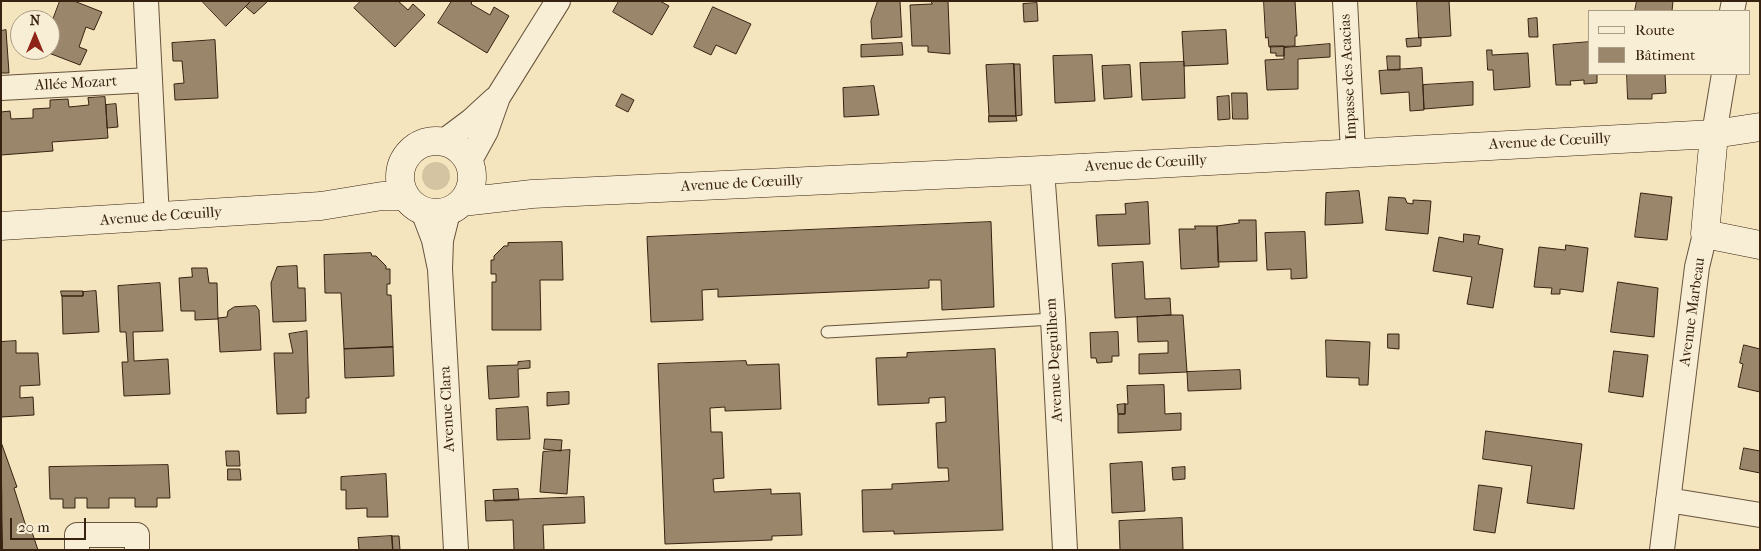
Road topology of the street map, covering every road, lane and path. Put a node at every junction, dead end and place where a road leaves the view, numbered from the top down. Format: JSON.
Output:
{"nodes":[{"id":1,"x":146,"y":1,"type":"edge"},
{"id":2,"x":1345,"y":1,"type":"edge"},
{"id":3,"x":549,"y":4,"type":"edge"},
{"id":4,"x":1724,"y":75,"type":"edge"},
{"id":5,"x":150,"y":80,"type":"junction"},
{"id":6,"x":1,"y":88,"type":"edge"},
{"id":7,"x":498,"y":96,"type":"junction"},
{"id":8,"x":1760,"y":127,"type":"edge"},
{"id":9,"x":1714,"y":134,"type":"junction"},
{"id":10,"x":443,"y":142,"type":"junction"},
{"id":11,"x":1353,"y":152,"type":"junction"},
{"id":12,"x":403,"y":161,"type":"junction"},
{"id":13,"x":470,"y":167,"type":"junction"},
{"id":14,"x":1042,"y":170,"type":"junction"},
{"id":15,"x":532,"y":194,"type":"junction"},
{"id":16,"x":434,"y":205,"type":"junction"},
{"id":17,"x":321,"y":206,"type":"junction"},
{"id":18,"x":157,"y":218,"type":"junction"},
{"id":19,"x":1,"y":226,"type":"edge"},
{"id":20,"x":1705,"y":234,"type":"junction"},
{"id":21,"x":1760,"y":245,"type":"edge"},
{"id":22,"x":1053,"y":319,"type":"junction"},
{"id":23,"x":827,"y":332,"type":"dead end"},
{"id":24,"x":1668,"y":500,"type":"junction"},
{"id":25,"x":1760,"y":515,"type":"edge"},
{"id":26,"x":77,"y":550,"type":"edge"},
{"id":27,"x":137,"y":550,"type":"edge"},
{"id":28,"x":456,"y":550,"type":"edge"},
{"id":29,"x":1065,"y":550,"type":"edge"},
{"id":30,"x":1662,"y":550,"type":"edge"}],
"edges":[{"from":1,"to":5,"type":"street"},
{"from":2,"to":11,"type":"street","name":"Impasse des Acacias"},
{"from":3,"to":7,"type":"street"},
{"from":4,"to":9,"type":"street","name":"Avenue Marbeau"},
{"from":5,"to":6,"type":"street","name":"Allée Mozart"},
{"from":5,"to":18,"type":"street"},
{"from":7,"to":10,"type":"street"},
{"from":7,"to":13,"type":"street"},
{"from":8,"to":9,"type":"street","name":"Avenue de Cœuilly"},
{"from":9,"to":11,"type":"street","name":"Avenue de Cœuilly"},
{"from":9,"to":20,"type":"street","name":"Avenue Marbeau"},
{"from":10,"to":12,"type":"street"},
{"from":10,"to":13,"type":"street"},
{"from":11,"to":14,"type":"street","name":"Avenue de Cœuilly"},
{"from":12,"to":16,"type":"street"},
{"from":12,"to":17,"type":"street","name":"Avenue de Cœuilly"},
{"from":13,"to":15,"type":"street","name":"Avenue de Cœuilly"},
{"from":13,"to":16,"type":"street"},
{"from":14,"to":15,"type":"street","name":"Avenue de Cœuilly"},
{"from":14,"to":22,"type":"street","name":"Avenue Deguilhem"},
{"from":15,"to":16,"type":"street","name":"Avenue de Cœuilly"},
{"from":16,"to":17,"type":"street","name":"Avenue de Cœuilly"},
{"from":16,"to":28,"type":"street","name":"Avenue Clara"},
{"from":17,"to":18,"type":"street","name":"Avenue de Cœuilly"},
{"from":18,"to":19,"type":"street","name":"Avenue de Cœuilly"},
{"from":20,"to":21,"type":"street"},
{"from":20,"to":24,"type":"street","name":"Avenue Marbeau"},
{"from":22,"to":23,"type":"lane"},
{"from":22,"to":29,"type":"street","name":"Avenue Deguilhem"},
{"from":24,"to":25,"type":"street"},
{"from":24,"to":30,"type":"street","name":"Avenue Marbeau"},
{"from":26,"to":27,"type":"street"}]}
